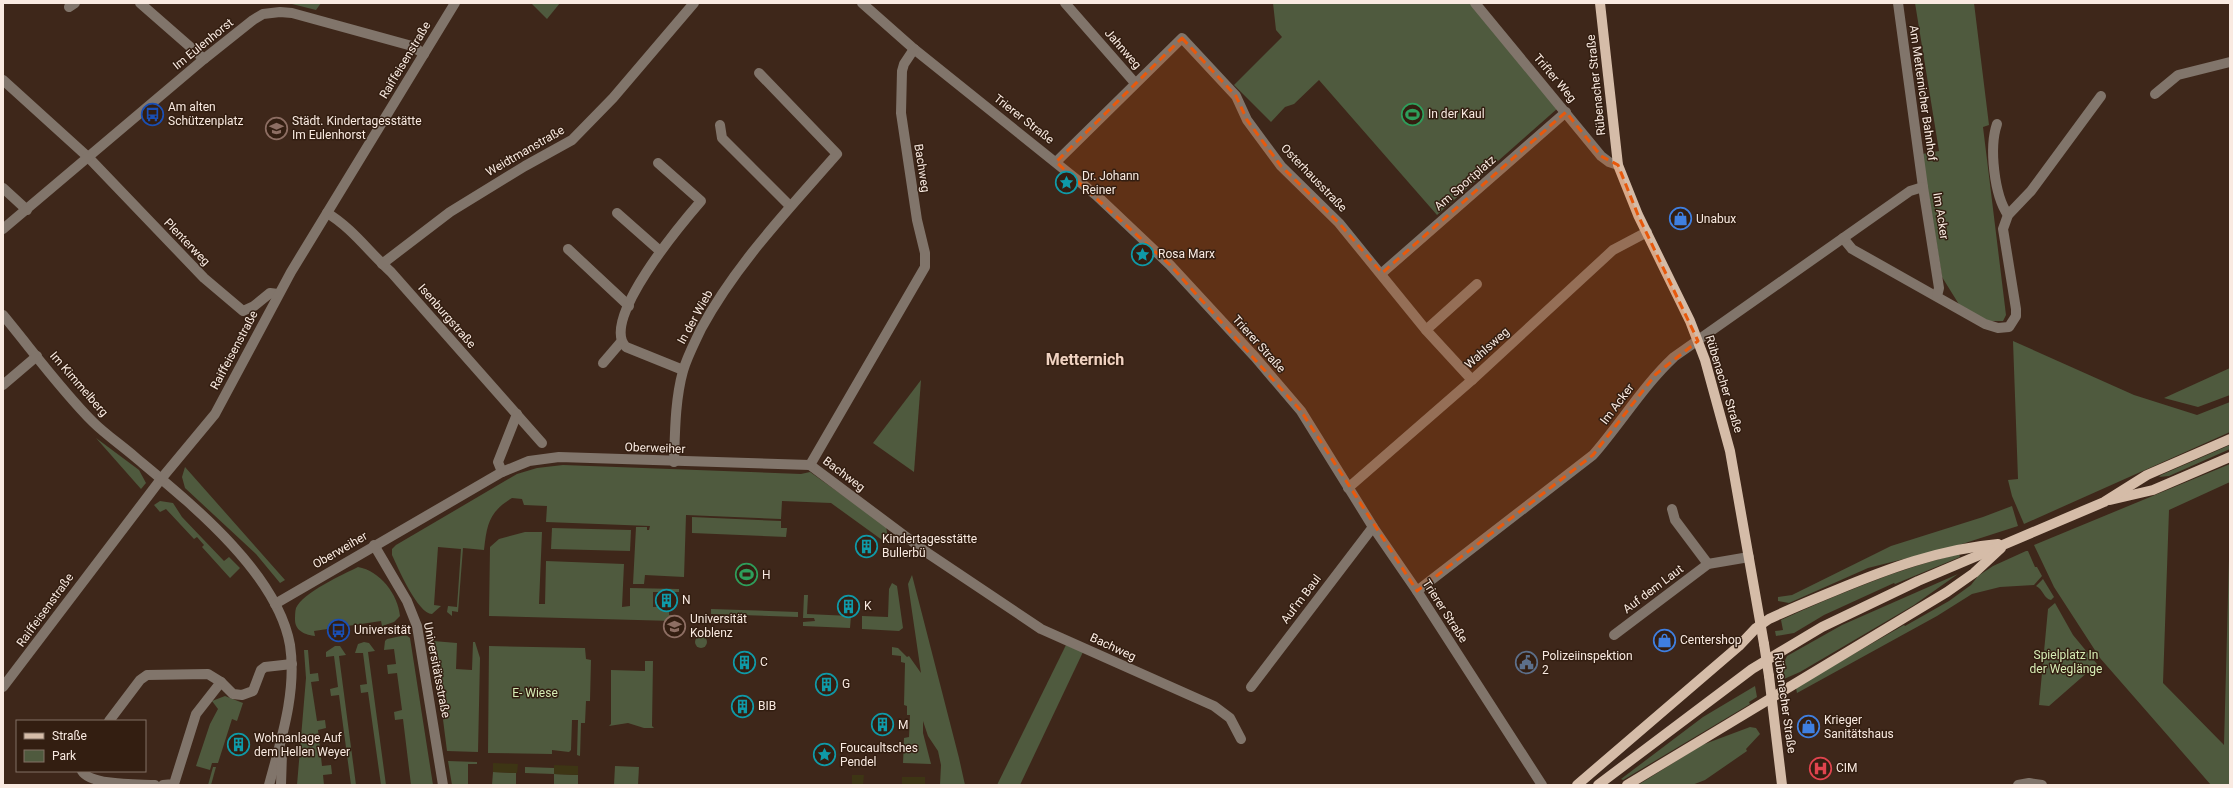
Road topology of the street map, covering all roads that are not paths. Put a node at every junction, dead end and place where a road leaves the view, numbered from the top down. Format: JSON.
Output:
{"nodes":[{"id":1,"x":140,"y":3,"type":"edge"},
{"id":2,"x":455,"y":3,"type":"edge"},
{"id":3,"x":694,"y":3,"type":"edge"},
{"id":4,"x":862,"y":3,"type":"edge"},
{"id":5,"x":1065,"y":3,"type":"edge"},
{"id":6,"x":1475,"y":3,"type":"edge"},
{"id":7,"x":1600,"y":3,"type":"edge"},
{"id":8,"x":1898,"y":3,"type":"edge"},
{"id":9,"x":914,"y":49,"type":"junction"},
{"id":10,"x":424,"y":54,"type":"junction"},
{"id":11,"x":204,"y":59,"type":"junction"},
{"id":12,"x":2230,"y":62,"type":"edge"},
{"id":13,"x":759,"y":73,"type":"dead end"},
{"id":14,"x":3,"y":80,"type":"edge"},
{"id":15,"x":1135,"y":83,"type":"junction"},
{"id":16,"x":2155,"y":94,"type":"dead end"},
{"id":17,"x":2101,"y":96,"type":"dead end"},
{"id":18,"x":1566,"y":112,"type":"junction"},
{"id":19,"x":1997,"y":124,"type":"dead end"},
{"id":20,"x":720,"y":125,"type":"dead end"},
{"id":21,"x":89,"y":158,"type":"junction"},
{"id":22,"x":1056,"y":162,"type":"junction"},
{"id":23,"x":658,"y":163,"type":"dead end"},
{"id":24,"x":1618,"y":165,"type":"junction"},
{"id":25,"x":3,"y":188,"type":"edge"},
{"id":26,"x":1923,"y":188,"type":"junction"},
{"id":27,"x":790,"y":206,"type":"junction"},
{"id":28,"x":27,"y":210,"type":"junction"},
{"id":29,"x":327,"y":213,"type":"junction"},
{"id":30,"x":617,"y":213,"type":"dead end"},
{"id":31,"x":2008,"y":215,"type":"junction"},
{"id":32,"x":3,"y":229,"type":"edge"},
{"id":33,"x":1647,"y":232,"type":"junction"},
{"id":34,"x":1843,"y":238,"type":"junction"},
{"id":35,"x":568,"y":249,"type":"dead end"},
{"id":36,"x":660,"y":251,"type":"junction"},
{"id":37,"x":382,"y":264,"type":"junction"},
{"id":38,"x":1382,"y":273,"type":"junction"},
{"id":39,"x":1477,"y":284,"type":"dead end"},
{"id":40,"x":278,"y":294,"type":"junction"},
{"id":41,"x":1937,"y":296,"type":"junction"},
{"id":42,"x":629,"y":306,"type":"junction"},
{"id":43,"x":3,"y":315,"type":"edge"},
{"id":44,"x":1426,"y":330,"type":"junction"},
{"id":45,"x":1698,"y":341,"type":"junction"},
{"id":46,"x":621,"y":342,"type":"junction"},
{"id":47,"x":37,"y":356,"type":"junction"},
{"id":48,"x":602,"y":362,"type":"dead end"},
{"id":49,"x":683,"y":370,"type":"junction"},
{"id":50,"x":1472,"y":380,"type":"junction"},
{"id":51,"x":3,"y":385,"type":"edge"},
{"id":52,"x":516,"y":414,"type":"junction"},
{"id":53,"x":2230,"y":439,"type":"edge"},
{"id":54,"x":542,"y":443,"type":"dead end"},
{"id":55,"x":2230,"y":457,"type":"edge"},
{"id":56,"x":674,"y":462,"type":"junction"},
{"id":57,"x":810,"y":465,"type":"junction"},
{"id":58,"x":502,"y":472,"type":"junction"},
{"id":59,"x":161,"y":479,"type":"junction"},
{"id":60,"x":1348,"y":488,"type":"junction"},
{"id":61,"x":2104,"y":502,"type":"junction"},
{"id":62,"x":1672,"y":509,"type":"dead end"},
{"id":63,"x":1372,"y":527,"type":"junction"},
{"id":64,"x":2007,"y":543,"type":"junction"},
{"id":65,"x":374,"y":545,"type":"junction"},
{"id":66,"x":1749,"y":557,"type":"junction"},
{"id":67,"x":1708,"y":564,"type":"junction"},
{"id":68,"x":1417,"y":591,"type":"junction"},
{"id":69,"x":275,"y":604,"type":"junction"},
{"id":70,"x":1760,"y":625,"type":"junction"},
{"id":71,"x":1614,"y":635,"type":"dead end"},
{"id":72,"x":292,"y":664,"type":"junction"},
{"id":73,"x":221,"y":682,"type":"junction"},
{"id":74,"x":3,"y":687,"type":"edge"},
{"id":75,"x":1251,"y":688,"type":"dead end"},
{"id":76,"x":1772,"y":699,"type":"junction"},
{"id":77,"x":110,"y":720,"type":"edge"},
{"id":78,"x":282,"y":735,"type":"junction"},
{"id":79,"x":1241,"y":739,"type":"dead end"},
{"id":80,"x":83,"y":772,"type":"edge"},
{"id":81,"x":155,"y":785,"type":"edge"},
{"id":82,"x":163,"y":785,"type":"edge"},
{"id":83,"x":270,"y":785,"type":"edge"},
{"id":84,"x":281,"y":785,"type":"edge"},
{"id":85,"x":443,"y":785,"type":"edge"},
{"id":86,"x":1542,"y":785,"type":"edge"},
{"id":87,"x":1577,"y":785,"type":"edge"},
{"id":88,"x":1598,"y":785,"type":"edge"},
{"id":89,"x":1627,"y":785,"type":"edge"},
{"id":90,"x":1782,"y":785,"type":"edge"},
{"id":91,"x":2018,"y":785,"type":"edge"},
{"id":92,"x":2042,"y":785,"type":"edge"}],
"edges":[{"from":1,"to":11,"type":"street"},
{"from":2,"to":10,"type":"street","name":"Raiffeisenstraße"},
{"from":3,"to":37,"type":"street","name":"Weidtmanstraße"},
{"from":4,"to":9,"type":"street","name":"Trierer Straße"},
{"from":5,"to":15,"type":"street","name":"Jahnweg"},
{"from":6,"to":18,"type":"street","name":"Trifter Weg"},
{"from":7,"to":24,"type":"main road","name":"Rübenacher Straße"},
{"from":8,"to":26,"type":"street","name":"Am Metternicher Bahnhof"},
{"from":9,"to":22,"type":"street","name":"Trierer Straße"},
{"from":9,"to":57,"type":"street","name":"Bachweg"},
{"from":10,"to":11,"type":"street","name":"Im Eulenhorst"},
{"from":10,"to":29,"type":"street","name":"Raiffeisenstraße"},
{"from":11,"to":21,"type":"street","name":"Im Eulenhorst"},
{"from":12,"to":16,"type":"street"},
{"from":13,"to":27,"type":"street","name":"In der Wieb"},
{"from":14,"to":21,"type":"street"},
{"from":15,"to":22,"type":"street","name":"Jahnweg"},
{"from":15,"to":38,"type":"street","name":"Osterhausstraße"},
{"from":17,"to":31,"type":"street"},
{"from":18,"to":24,"type":"street","name":"Trifter Weg"},
{"from":18,"to":38,"type":"street","name":"Am Sportplatz"},
{"from":19,"to":31,"type":"street"},
{"from":20,"to":27,"type":"street"},
{"from":21,"to":28,"type":"street","name":"Im Eulenhorst"},
{"from":21,"to":40,"type":"street","name":"Plenterweg"},
{"from":22,"to":60,"type":"street","name":"Trierer Straße"},
{"from":23,"to":36,"type":"street"},
{"from":24,"to":33,"type":"main road","name":"Rübenacher Straße"},
{"from":25,"to":28,"type":"street"},
{"from":26,"to":34,"type":"street","name":"Im Acker"},
{"from":26,"to":41,"type":"street","name":"Im Acker"},
{"from":27,"to":49,"type":"street","name":"In der Wieb"},
{"from":28,"to":32,"type":"street","name":"Im Eulenhorst"},
{"from":29,"to":37,"type":"street","name":"Isenburgstraße"},
{"from":29,"to":40,"type":"street","name":"Raiffeisenstraße"},
{"from":30,"to":36,"type":"street"},
{"from":31,"to":41,"type":"street"},
{"from":33,"to":45,"type":"main road","name":"Rübenacher Straße"},
{"from":33,"to":50,"type":"street","name":"Wahlsweg"},
{"from":34,"to":41,"type":"street"},
{"from":34,"to":45,"type":"street","name":"Im Acker"},
{"from":35,"to":42,"type":"street"},
{"from":36,"to":42,"type":"street"},
{"from":37,"to":52,"type":"street","name":"Isenburgstraße"},
{"from":38,"to":44,"type":"street","name":"Osterhausstraße"},
{"from":39,"to":44,"type":"street"},
{"from":40,"to":59,"type":"street","name":"Raiffeisenstraße"},
{"from":42,"to":46,"type":"street"},
{"from":43,"to":47,"type":"street","name":"Im Kimmelberg"},
{"from":44,"to":50,"type":"street","name":"Osterhausstraße"},
{"from":45,"to":66,"type":"main road","name":"Rübenacher Straße"},
{"from":45,"to":68,"type":"street","name":"Im Acker"},
{"from":46,"to":48,"type":"street"},
{"from":46,"to":49,"type":"street"},
{"from":47,"to":51,"type":"street"},
{"from":47,"to":59,"type":"street","name":"Im Kimmelberg"},
{"from":49,"to":56,"type":"street","name":"In der Wieb"},
{"from":50,"to":60,"type":"street","name":"Wahlsweg"},
{"from":52,"to":54,"type":"street","name":"Isenburgstraße"},
{"from":52,"to":58,"type":"street"},
{"from":53,"to":61,"type":"main road"},
{"from":55,"to":61,"type":"main road"},
{"from":56,"to":57,"type":"street","name":"Oberweiher"},
{"from":56,"to":58,"type":"street","name":"Oberweiher"},
{"from":57,"to":79,"type":"street","name":"Bachweg"},
{"from":58,"to":65,"type":"street","name":"Oberweiher"},
{"from":59,"to":69,"type":"street"},
{"from":59,"to":74,"type":"street","name":"Raiffeisenstraße"},
{"from":60,"to":63,"type":"street","name":"Trierer Straße"},
{"from":61,"to":64,"type":"main road"},
{"from":62,"to":67,"type":"street"},
{"from":63,"to":68,"type":"street","name":"Trierer Straße"},
{"from":63,"to":75,"type":"street","name":"Auf'm Baul"},
{"from":64,"to":70,"type":"main road"},
{"from":64,"to":76,"type":"main road"},
{"from":64,"to":88,"type":"main road"},
{"from":65,"to":69,"type":"street","name":"Oberweiher"},
{"from":65,"to":85,"type":"street","name":"Universitätsstraße"},
{"from":66,"to":67,"type":"street","name":"Auf dem Laut"},
{"from":66,"to":70,"type":"main road","name":"Rübenacher Straße"},
{"from":67,"to":71,"type":"street","name":"Auf dem Laut"},
{"from":68,"to":86,"type":"street","name":"Trierer Straße"},
{"from":69,"to":72,"type":"street"},
{"from":70,"to":76,"type":"main road","name":"Rübenacher Straße","bridge":true},
{"from":70,"to":87,"type":"main road"},
{"from":72,"to":73,"type":"street"},
{"from":72,"to":78,"type":"street"},
{"from":73,"to":77,"type":"street"},
{"from":73,"to":82,"type":"street"},
{"from":76,"to":89,"type":"main road"},
{"from":76,"to":90,"type":"main road","name":"Rübenacher Straße"},
{"from":78,"to":83,"type":"street"},
{"from":78,"to":84,"type":"street"},
{"from":80,"to":81,"type":"street"},
{"from":91,"to":92,"type":"street"}]}
